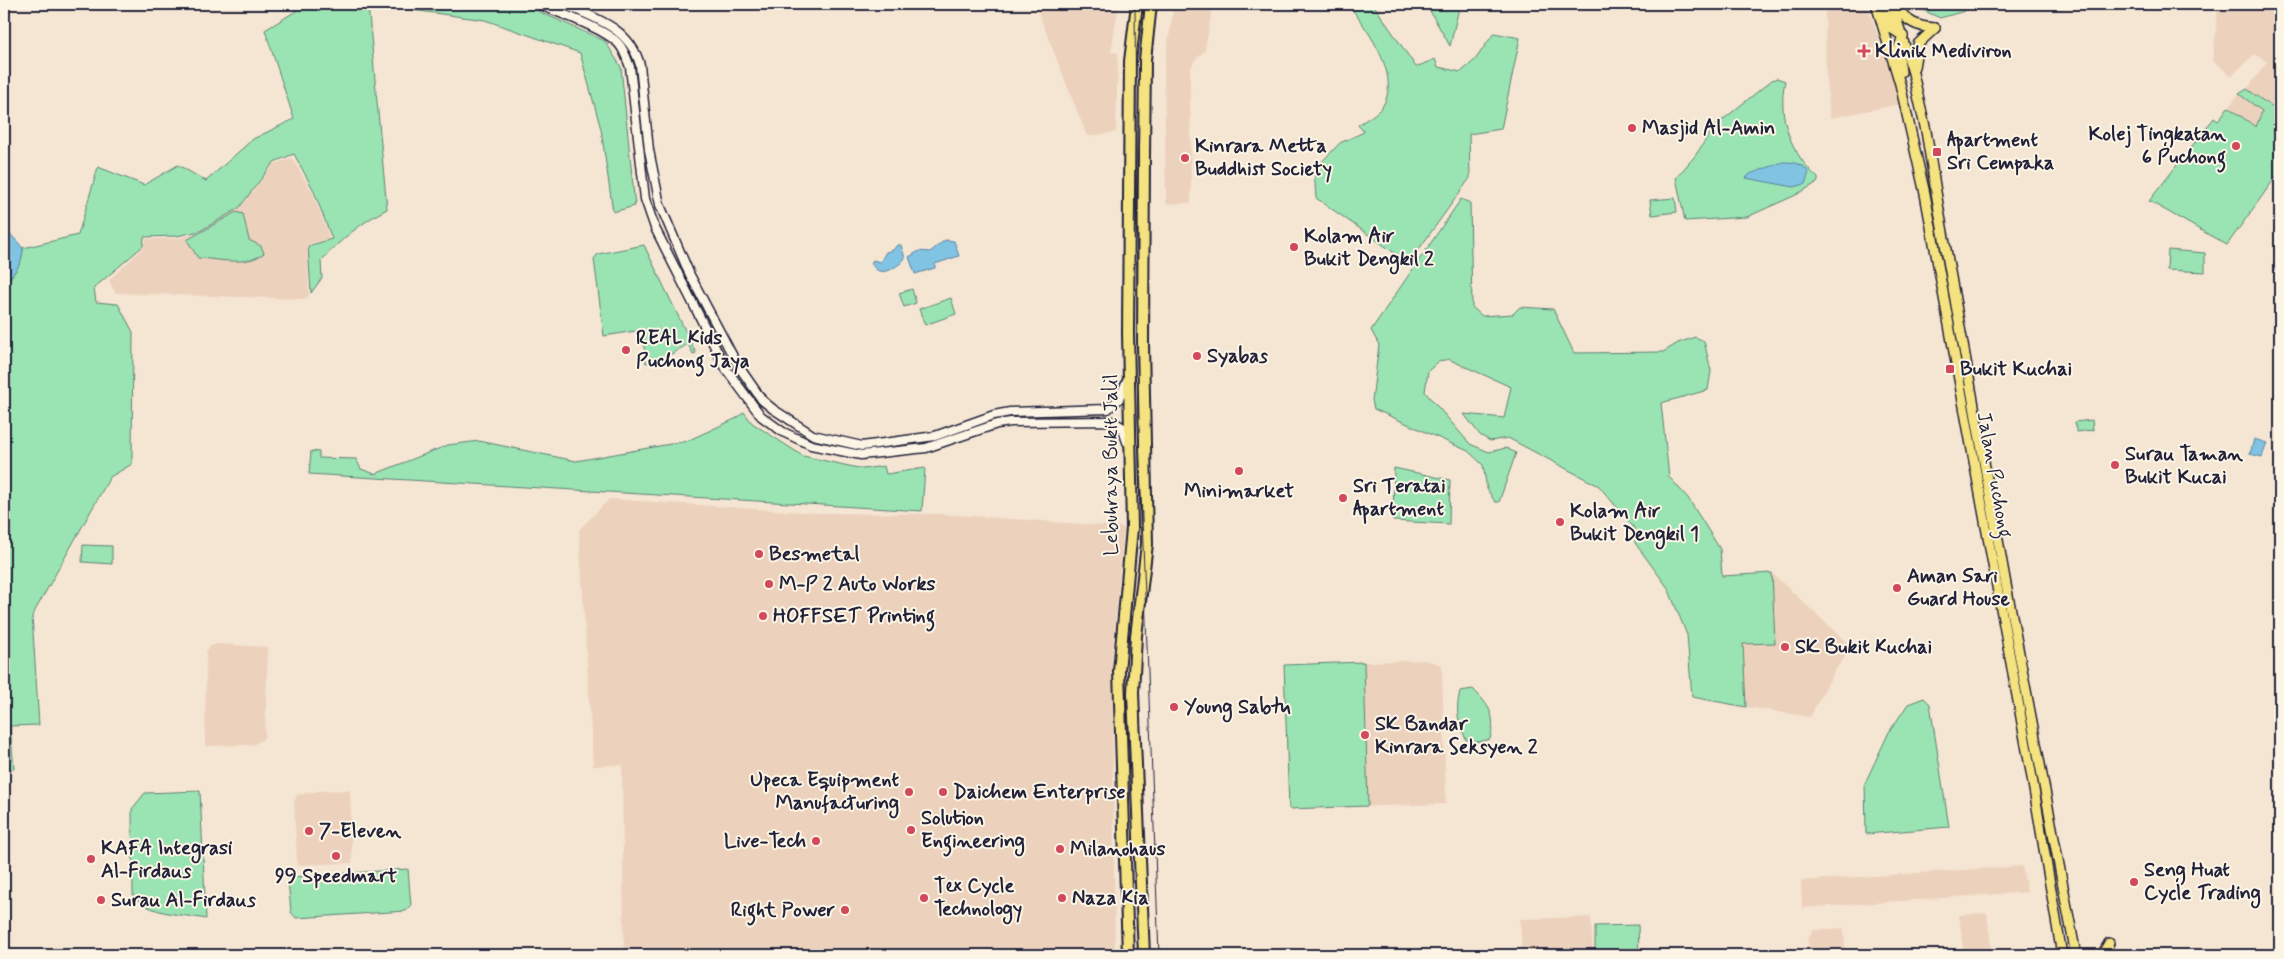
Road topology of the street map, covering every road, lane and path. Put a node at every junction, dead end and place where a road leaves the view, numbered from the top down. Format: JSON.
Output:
{"nodes":[{"id":1,"x":538,"y":4,"type":"edge"},
{"id":2,"x":563,"y":4,"type":"edge"},
{"id":3,"x":1137,"y":4,"type":"edge"},
{"id":4,"x":1876,"y":4,"type":"edge"},
{"id":5,"x":1881,"y":4,"type":"edge"},
{"id":6,"x":1894,"y":4,"type":"edge"},
{"id":7,"x":1151,"y":5,"type":"edge"},
{"id":8,"x":1903,"y":36,"type":"junction"},
{"id":9,"x":1913,"y":74,"type":"junction"},
{"id":10,"x":1900,"y":84,"type":"junction"},
{"id":11,"x":1128,"y":376,"type":"junction"},
{"id":12,"x":1068,"y":410,"type":"junction"},
{"id":13,"x":1068,"y":420,"type":"junction"},
{"id":14,"x":1130,"y":457,"type":"junction"},
{"id":15,"x":2058,"y":933,"type":"junction"},
{"id":16,"x":2110,"y":943,"type":"dead end"},
{"id":17,"x":1128,"y":955,"type":"edge"},
{"id":18,"x":1144,"y":955,"type":"edge"},
{"id":19,"x":2062,"y":955,"type":"edge"},
{"id":20,"x":2072,"y":955,"type":"edge"},
{"id":21,"x":2076,"y":955,"type":"edge"},
{"id":22,"x":2102,"y":955,"type":"edge"}],
"edges":[{"from":1,"to":13,"type":"main road"},
{"from":2,"to":12,"type":"main road"},
{"from":3,"to":11,"type":"highway","name":"Lebuhraya Bukit Jalil"},
{"from":4,"to":10,"type":"main road","name":"Jalan Puchong"},
{"from":5,"to":8,"type":"main road"},
{"from":6,"to":8,"type":"main road","name":"Jalan Puchong"},
{"from":6,"to":9,"type":"main road"},
{"from":7,"to":18,"type":"highway","name":"Lebuhraya Bukit Jalil"},
{"from":8,"to":9,"type":"main road","name":"Jalan Puchong"},
{"from":8,"to":10,"type":"main road"},
{"from":9,"to":21,"type":"main road","name":"Jalan Puchong"},
{"from":10,"to":15,"type":"main road","name":"Jalan Puchong"},
{"from":11,"to":12,"type":"main road"},
{"from":11,"to":14,"type":"highway","name":"Lebuhraya Bukit Jalil"},
{"from":12,"to":13,"type":"main road"},
{"from":13,"to":14,"type":"main road"},
{"from":14,"to":17,"type":"highway","name":"Lebuhraya Bukit Jalil"},
{"from":15,"to":19,"type":"main road","name":"Jalan Puchong"},
{"from":15,"to":20,"type":"main road"},
{"from":16,"to":22,"type":"main road"}]}
